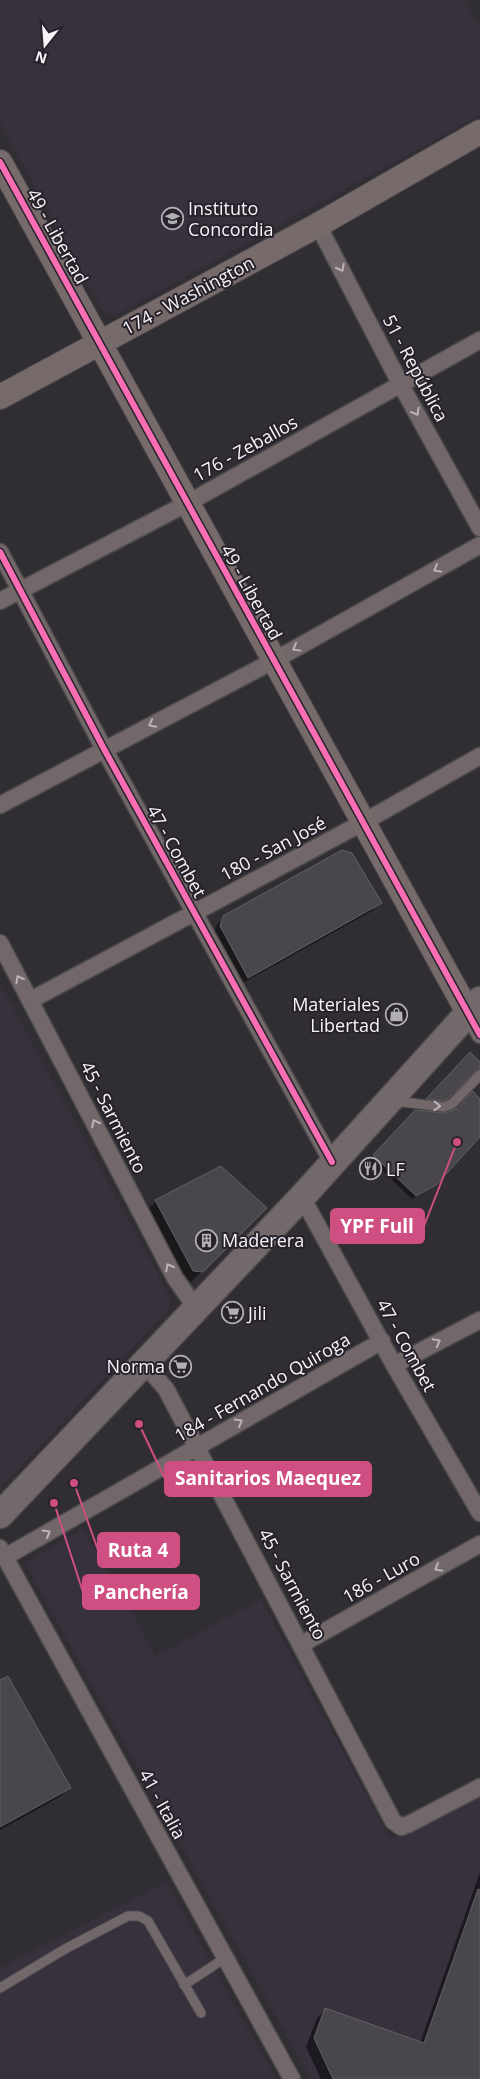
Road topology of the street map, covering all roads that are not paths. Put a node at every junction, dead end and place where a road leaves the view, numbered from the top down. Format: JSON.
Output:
{"nodes":[{"id":1,"x":480,"y":132,"type":"edge"},
{"id":2,"x":0,"y":162,"type":"edge"},
{"id":3,"x":6,"y":186,"type":"edge"},
{"id":4,"x":318,"y":225,"type":"junction"},
{"id":5,"x":480,"y":340,"type":"edge"},
{"id":6,"x":100,"y":343,"type":"junction"},
{"id":7,"x":401,"y":385,"type":"junction"},
{"id":8,"x":0,"y":397,"type":"edge"},
{"id":9,"x":186,"y":504,"type":"junction"},
{"id":10,"x":480,"y":528,"type":"edge"},
{"id":11,"x":480,"y":545,"type":"edge"},
{"id":12,"x":0,"y":552,"type":"edge"},
{"id":13,"x":21,"y":590,"type":"junction"},
{"id":14,"x":0,"y":601,"type":"edge"},
{"id":15,"x":273,"y":661,"type":"junction"},
{"id":16,"x":104,"y":749,"type":"junction"},
{"id":17,"x":480,"y":756,"type":"edge"},
{"id":18,"x":0,"y":805,"type":"edge"},
{"id":19,"x":362,"y":823,"type":"junction"},
{"id":20,"x":195,"y":913,"type":"junction"},
{"id":21,"x":0,"y":943,"type":"edge"},
{"id":22,"x":31,"y":1000,"type":"junction"},
{"id":23,"x":477,"y":1016,"type":"edge"},
{"id":24,"x":480,"y":1076,"type":"edge"},
{"id":25,"x":388,"y":1100,"type":"junction"},
{"id":26,"x":332,"y":1162,"type":"junction"},
{"id":27,"x":302,"y":1197,"type":"junction"},
{"id":28,"x":196,"y":1308,"type":"junction"},
{"id":29,"x":480,"y":1320,"type":"edge"},
{"id":30,"x":382,"y":1341,"type":"junction"},
{"id":31,"x":144,"y":1364,"type":"junction"},
{"id":32,"x":394,"y":1364,"type":"junction"},
{"id":33,"x":197,"y":1447,"type":"junction"},
{"id":34,"x":480,"y":1513,"type":"edge"},
{"id":35,"x":0,"y":1515,"type":"edge"},
{"id":36,"x":480,"y":1544,"type":"edge"},
{"id":37,"x":2,"y":1553,"type":"edge"},
{"id":38,"x":302,"y":1644,"type":"junction"},
{"id":39,"x":480,"y":1787,"type":"edge"},
{"id":40,"x":226,"y":1958,"type":"junction"},
{"id":41,"x":184,"y":1984,"type":"junction"},
{"id":42,"x":0,"y":1988,"type":"edge"},
{"id":43,"x":201,"y":2013,"type":"dead end"},
{"id":44,"x":292,"y":2079,"type":"edge"}],
"edges":[{"from":1,"to":4,"type":"street","name":"174 - Washington"},
{"from":2,"to":3,"type":"street","name":"49 - Libertad"},
{"from":3,"to":6,"type":"street","name":"49 - Libertad"},
{"from":4,"to":6,"type":"street","name":"174 - Washington"},
{"from":4,"to":7,"type":"street","name":"51 - República","one_way":true},
{"from":5,"to":7,"type":"street","name":"176 - Zeballos"},
{"from":6,"to":8,"type":"street","name":"174 - Washington"},
{"from":6,"to":9,"type":"street","name":"49 - Libertad"},
{"from":7,"to":9,"type":"street","name":"176 - Zeballos"},
{"from":7,"to":10,"type":"street","name":"51 - República","one_way":true},
{"from":9,"to":13,"type":"street","name":"176 - Zeballos"},
{"from":9,"to":15,"type":"street","name":"49 - Libertad"},
{"from":11,"to":15,"type":"street","one_way":true},
{"from":12,"to":13,"type":"street","name":"47 - Combet"},
{"from":13,"to":14,"type":"street","name":"176 - Zeballos"},
{"from":13,"to":16,"type":"street","name":"47 - Combet"},
{"from":15,"to":16,"type":"street","one_way":true},
{"from":15,"to":19,"type":"street","name":"49 - Libertad"},
{"from":16,"to":18,"type":"street"},
{"from":16,"to":20,"type":"street","name":"47 - Combet"},
{"from":17,"to":19,"type":"street","name":"180 - San José"},
{"from":19,"to":20,"type":"street","name":"180 - San José"},
{"from":19,"to":23,"type":"street","name":"49 - Libertad"},
{"from":20,"to":22,"type":"street","name":"180 - San José"},
{"from":20,"to":26,"type":"street","name":"47 - Combet"},
{"from":22,"to":21,"type":"street","name":"45 - Sarmiento","one_way":true},
{"from":28,"to":22,"type":"street","name":"45 - Sarmiento","one_way":true},
{"from":23,"to":25,"type":"main road"},
{"from":25,"to":24,"type":"lane","one_way":true},
{"from":25,"to":26,"type":"main road"},
{"from":26,"to":27,"type":"main road"},
{"from":27,"to":28,"type":"main road"},
{"from":27,"to":30,"type":"street","name":"47 - Combet"},
{"from":28,"to":31,"type":"main road"},
{"from":32,"to":29,"type":"street","one_way":true},
{"from":30,"to":32,"type":"street","name":"47 - Combet"},
{"from":33,"to":30,"type":"street","name":"184 - Fernando Quiroga","one_way":true},
{"from":31,"to":33,"type":"street","name":"45 - Sarmiento"},
{"from":31,"to":35,"type":"main road"},
{"from":32,"to":34,"type":"street","name":"47 - Combet"},
{"from":37,"to":33,"type":"street","name":"184 - Fernando Quiroga","one_way":true},
{"from":33,"to":38,"type":"street","name":"45 - Sarmiento"},
{"from":36,"to":38,"type":"street","name":"186 - Luro","one_way":true},
{"from":37,"to":40,"type":"street","name":"41 - Italia"},
{"from":38,"to":39,"type":"street","name":"45 - Sarmiento"},
{"from":40,"to":41,"type":"lane"},
{"from":40,"to":44,"type":"street","name":"41 - Italia"},
{"from":41,"to":42,"type":"lane"},
{"from":41,"to":43,"type":"lane"}]}
